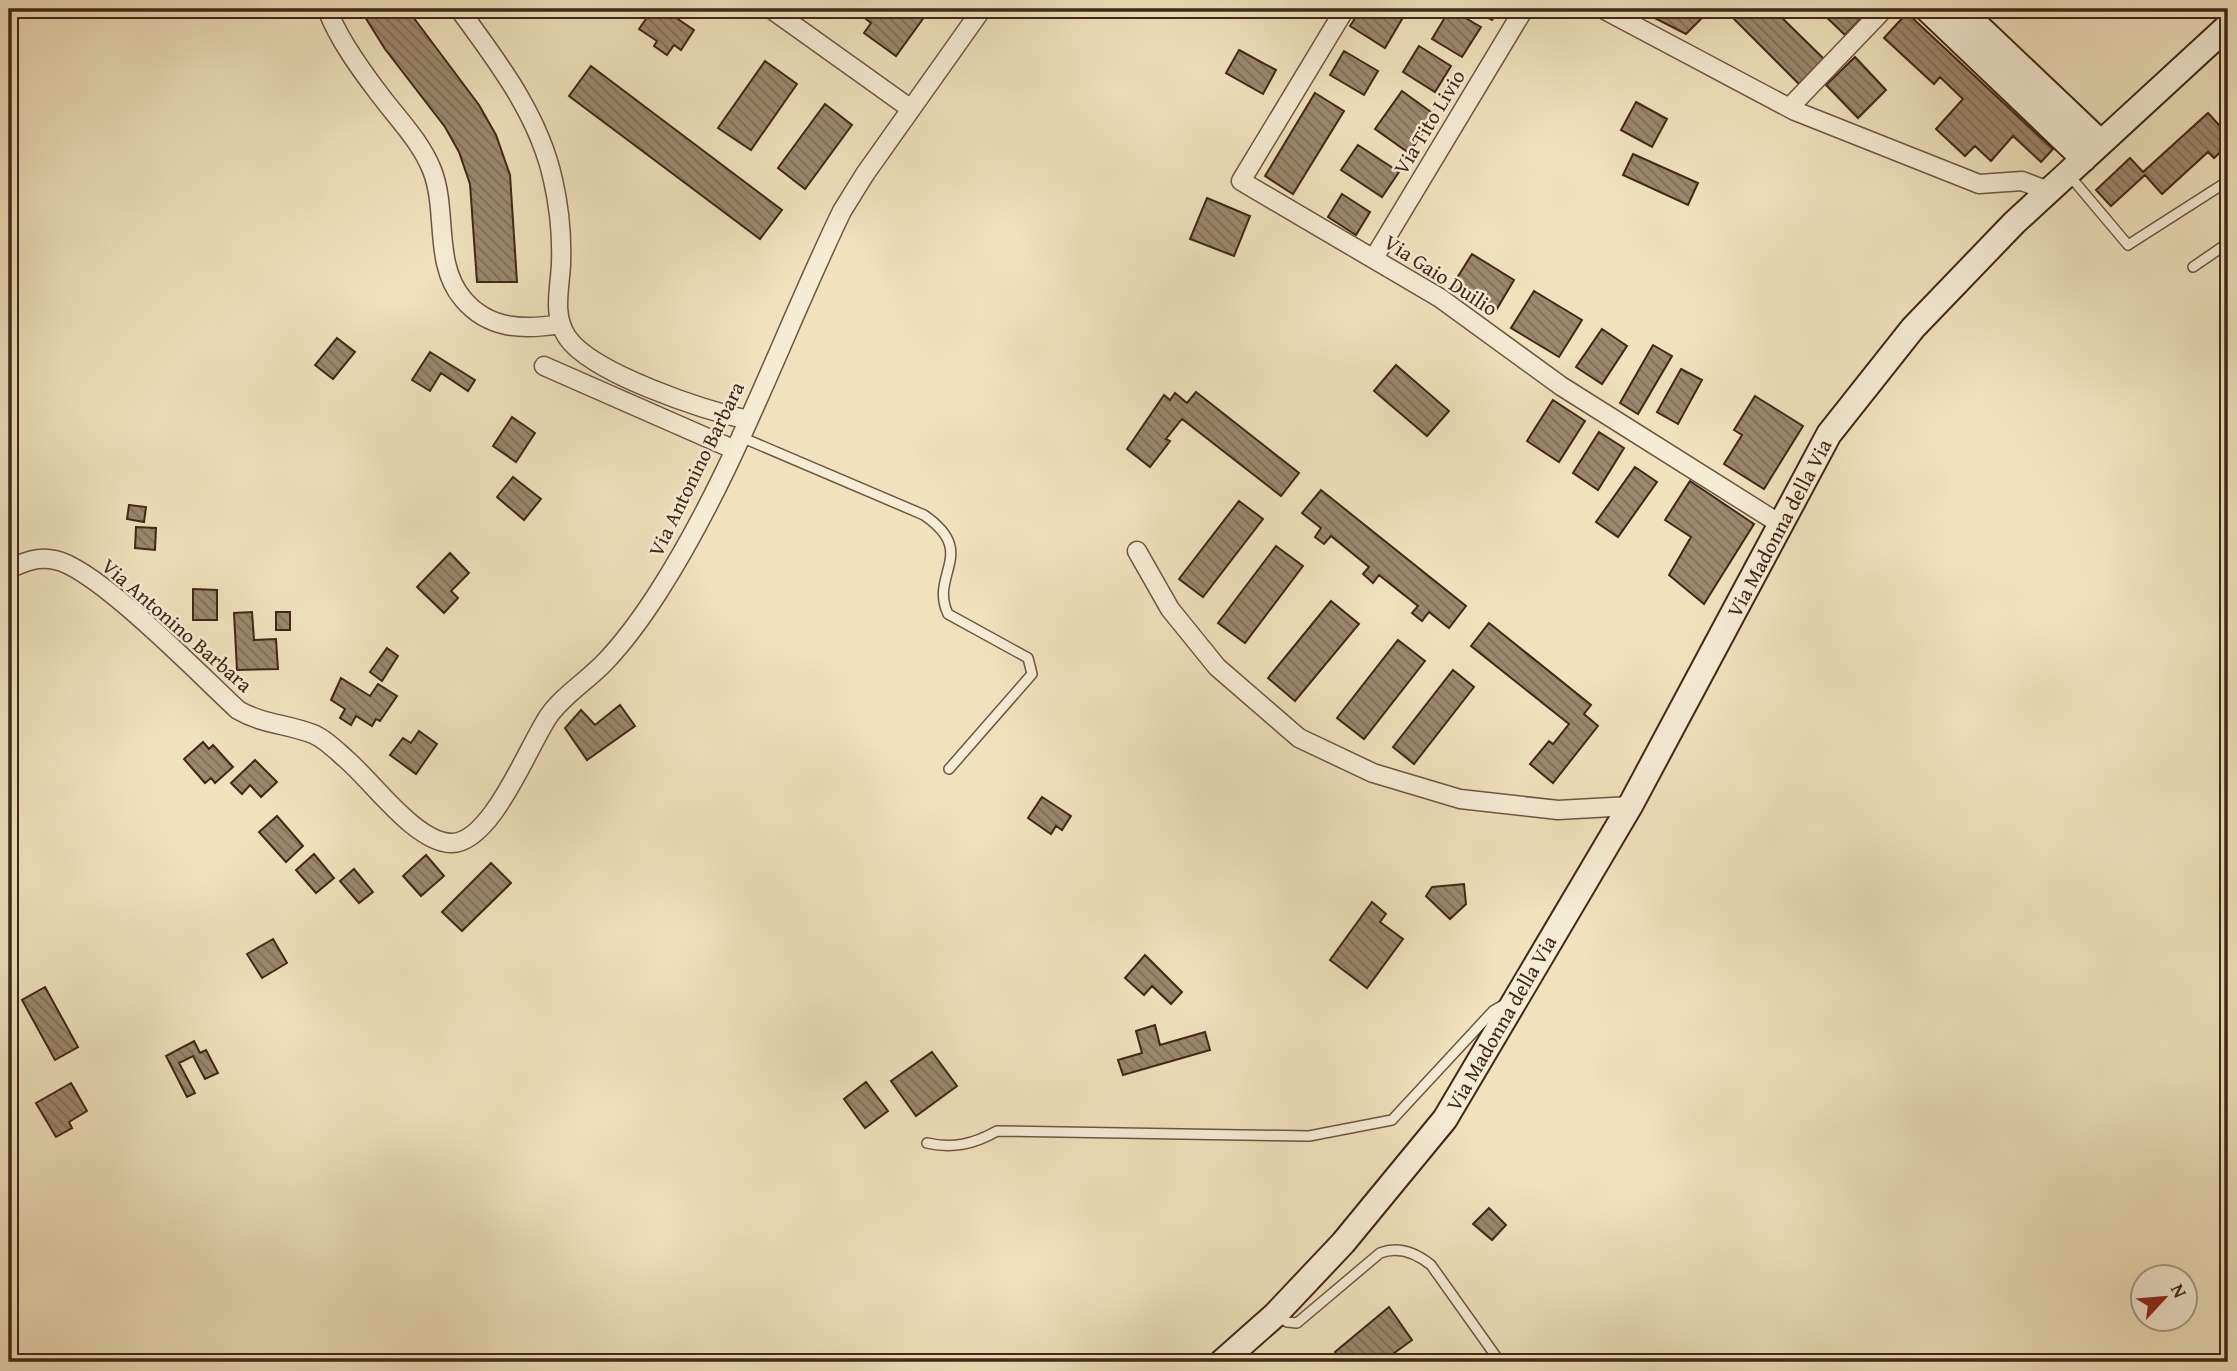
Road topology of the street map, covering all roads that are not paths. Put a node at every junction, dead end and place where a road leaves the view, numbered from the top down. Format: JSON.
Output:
{"nodes":[{"id":1,"x":327,"y":9,"type":"edge"},
{"id":2,"x":459,"y":9,"type":"edge"},
{"id":3,"x":771,"y":9,"type":"edge"},
{"id":4,"x":982,"y":9,"type":"edge"},
{"id":5,"x":1345,"y":9,"type":"edge"},
{"id":6,"x":1524,"y":9,"type":"edge"},
{"id":7,"x":1927,"y":9,"type":"edge"},
{"id":8,"x":1960,"y":9,"type":"edge"},
{"id":9,"x":1607,"y":10,"type":"edge"},
{"id":10,"x":1883,"y":10,"type":"edge"},
{"id":11,"x":2228,"y":26,"type":"edge"},
{"id":12,"x":911,"y":108,"type":"junction"},
{"id":13,"x":1789,"y":108,"type":"junction"},
{"id":14,"x":2084,"y":159,"type":"junction"},
{"id":15,"x":2228,"y":181,"type":"edge"},
{"id":16,"x":2048,"y":191,"type":"junction"},
{"id":17,"x":2228,"y":243,"type":"edge"},
{"id":18,"x":1374,"y":258,"type":"junction"},
{"id":19,"x":2193,"y":267,"type":"dead end"},
{"id":20,"x":561,"y":324,"type":"junction"},
{"id":21,"x":544,"y":366,"type":"dead end"},
{"id":22,"x":748,"y":420,"type":"junction"},
{"id":23,"x":738,"y":444,"type":"junction"},
{"id":24,"x":1780,"y":524,"type":"junction"},
{"id":25,"x":1138,"y":551,"type":"dead end"},
{"id":26,"x":9,"y":569,"type":"edge"},
{"id":27,"x":948,"y":769,"type":"dead end"},
{"id":28,"x":1630,"y":806,"type":"junction"},
{"id":29,"x":1513,"y":1000,"type":"junction"},
{"id":30,"x":927,"y":1143,"type":"dead end"},
{"id":31,"x":1275,"y":1315,"type":"junction"},
{"id":32,"x":1222,"y":1362,"type":"edge"},
{"id":33,"x":1500,"y":1362,"type":"edge"}],
"edges":[{"from":1,"to":20,"type":"street"},
{"from":2,"to":20,"type":"street"},
{"from":3,"to":12,"type":"street"},
{"from":4,"to":12,"type":"street","name":"Via Antonino Barbara"},
{"from":5,"to":18,"type":"street","name":"Via Gaio Duilio"},
{"from":6,"to":18,"type":"street","name":"Via Tito Livio"},
{"from":7,"to":14,"type":"street"},
{"from":8,"to":14,"type":"street"},
{"from":9,"to":13,"type":"street"},
{"from":10,"to":13,"type":"street"},
{"from":11,"to":14,"type":"street","name":"Via Madonna della Via"},
{"from":12,"to":22,"type":"street","name":"Via Antonino Barbara"},
{"from":13,"to":16,"type":"street"},
{"from":14,"to":15,"type":"lane"},
{"from":14,"to":16,"type":"street","name":"Via Madonna della Via"},
{"from":16,"to":24,"type":"street","name":"Via Madonna della Via"},
{"from":17,"to":19,"type":"lane"},
{"from":18,"to":24,"type":"street","name":"Via Gaio Duilio"},
{"from":20,"to":22,"type":"street"},
{"from":21,"to":23,"type":"street"},
{"from":22,"to":23,"type":"street","name":"Via Antonino Barbara"},
{"from":23,"to":26,"type":"street","name":"Via Antonino Barbara"},
{"from":23,"to":27,"type":"lane"},
{"from":24,"to":28,"type":"street","name":"Via Madonna della Via"},
{"from":25,"to":28,"type":"street"},
{"from":28,"to":29,"type":"street","name":"Via Madonna della Via"},
{"from":29,"to":30,"type":"lane"},
{"from":29,"to":31,"type":"street","name":"Via Madonna della Via"},
{"from":31,"to":32,"type":"street"},
{"from":31,"to":33,"type":"lane"}]}
